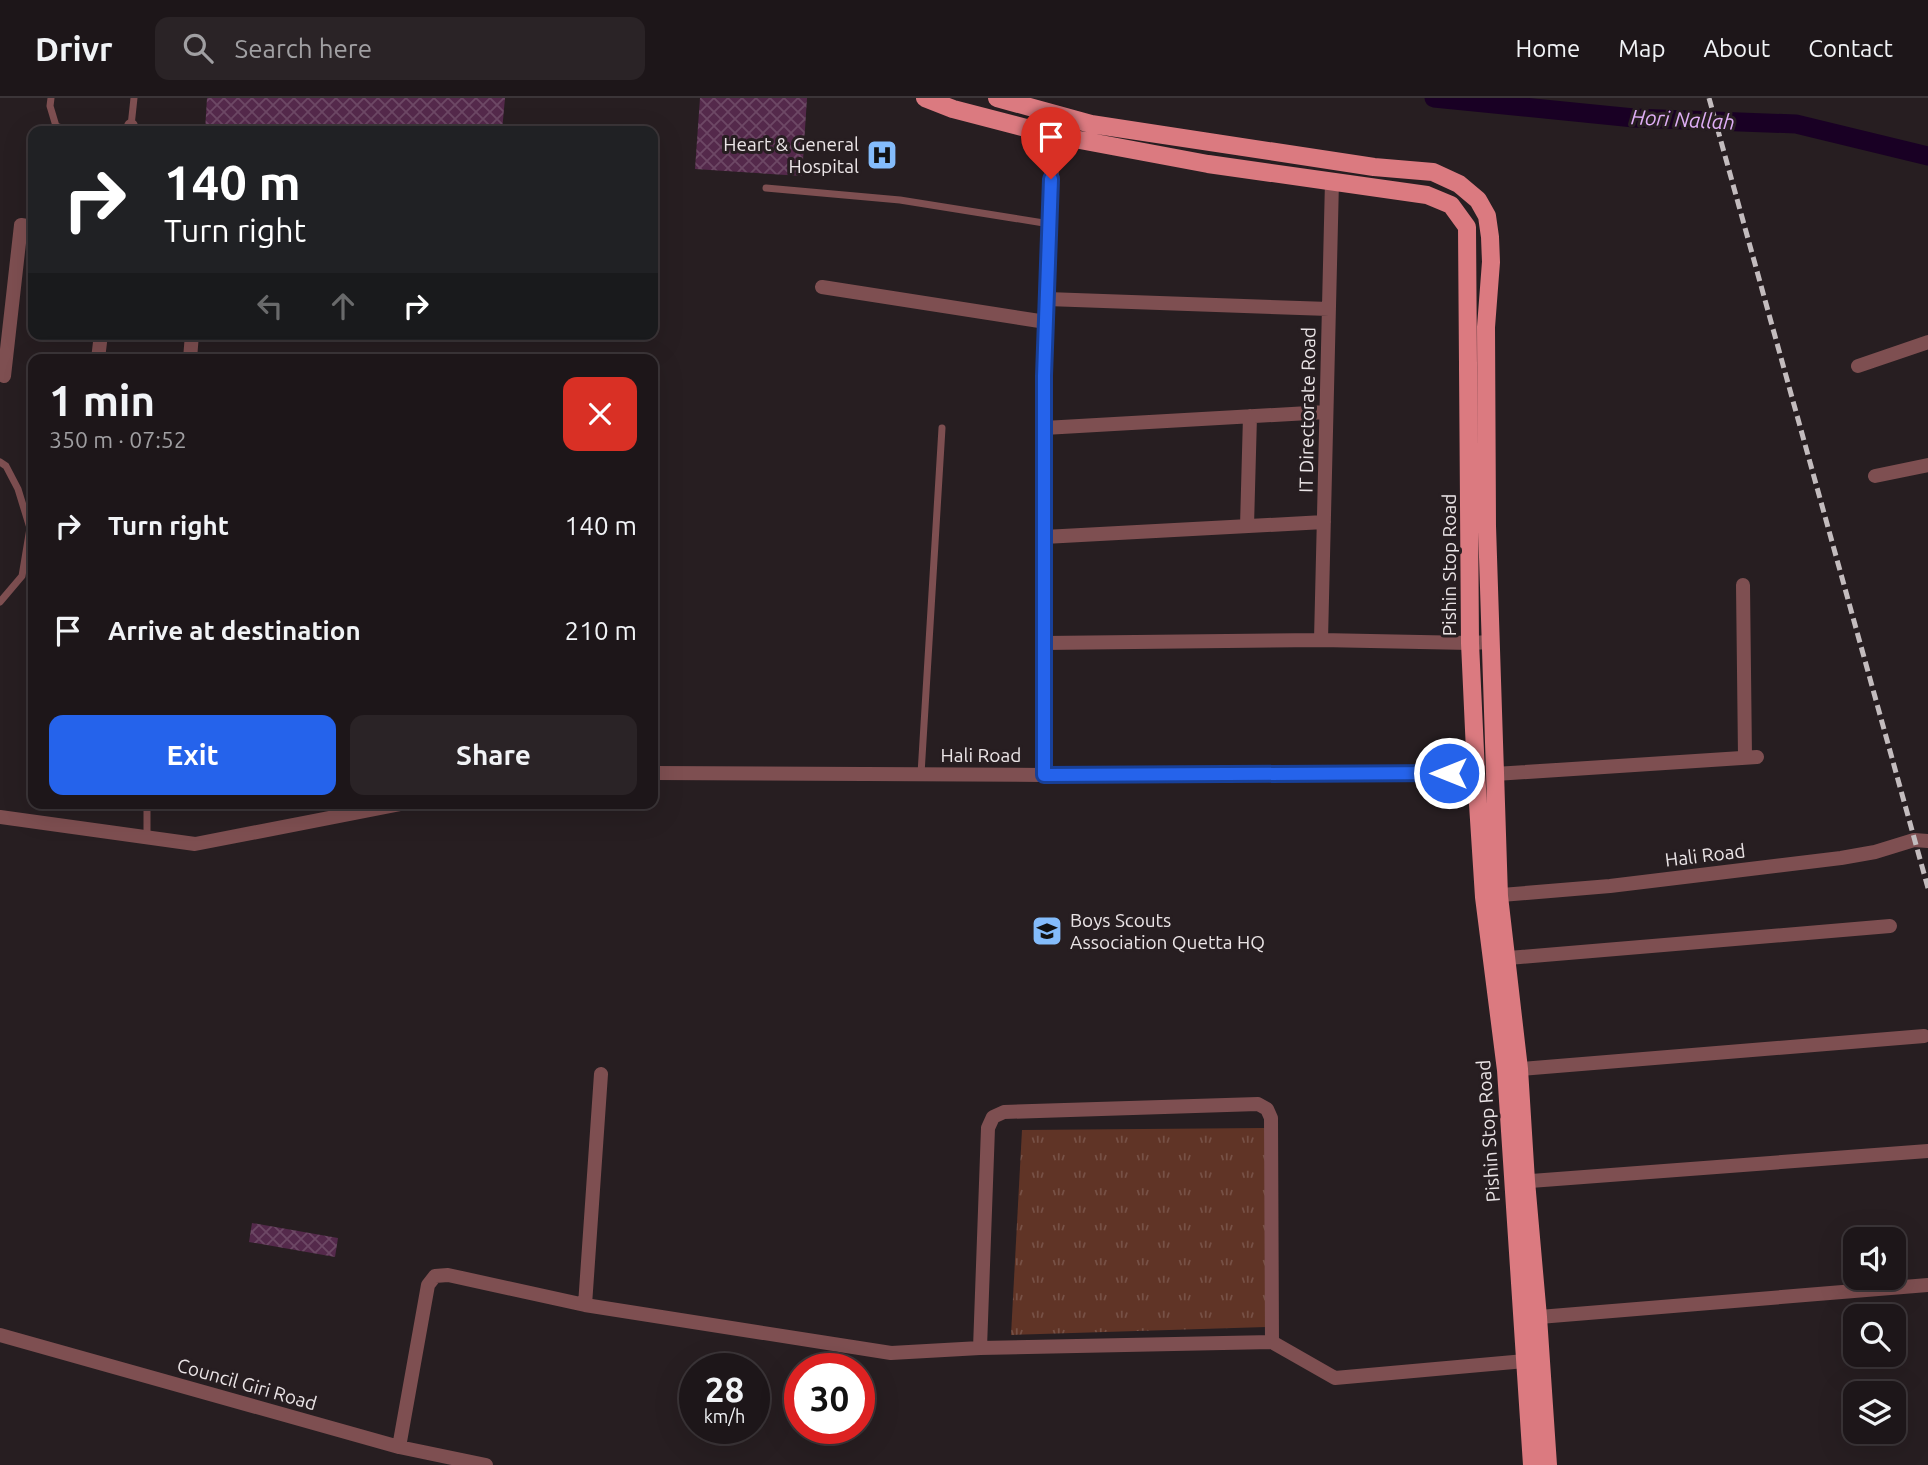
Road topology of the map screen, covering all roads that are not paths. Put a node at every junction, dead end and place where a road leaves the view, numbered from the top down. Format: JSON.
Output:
{"nodes":[{"id":1,"x":51,"y":98,"type":"edge"},
{"id":2,"x":134,"y":98,"type":"edge"},
{"id":3,"x":925,"y":98,"type":"edge"},
{"id":4,"x":997,"y":98,"type":"edge"},
{"id":5,"x":56,"y":126,"type":"edge"},
{"id":6,"x":129,"y":126,"type":"edge"},
{"id":7,"x":1053,"y":135,"type":"junction"},
{"id":8,"x":1332,"y":181,"type":"junction"},
{"id":9,"x":766,"y":188,"type":"dead end"},
{"id":10,"x":1049,"y":224,"type":"junction"},
{"id":11,"x":28,"y":226,"type":"edge"},
{"id":12,"x":822,"y":287,"type":"dead end"},
{"id":13,"x":1047,"y":299,"type":"junction"},
{"id":14,"x":1329,"y":309,"type":"junction"},
{"id":15,"x":1046,"y":322,"type":"junction"},
{"id":16,"x":1928,"y":342,"type":"edge"},
{"id":17,"x":1858,"y":366,"type":"dead end"},
{"id":18,"x":4,"y":376,"type":"dead end"},
{"id":19,"x":1326,"y":412,"type":"junction"},
{"id":20,"x":1250,"y":416,"type":"junction"},
{"id":21,"x":942,"y":428,"type":"dead end"},
{"id":22,"x":1044,"y":428,"type":"junction"},
{"id":23,"x":0,"y":462,"type":"edge"},
{"id":24,"x":1928,"y":465,"type":"edge"},
{"id":25,"x":1875,"y":476,"type":"dead end"},
{"id":26,"x":28,"y":522,"type":"edge"},
{"id":27,"x":1324,"y":522,"type":"junction"},
{"id":28,"x":1247,"y":526,"type":"junction"},
{"id":29,"x":1044,"y":537,"type":"junction"},
{"id":30,"x":28,"y":540,"type":"edge"},
{"id":31,"x":1743,"y":585,"type":"dead end"},
{"id":32,"x":0,"y":601,"type":"edge"},
{"id":33,"x":1321,"y":640,"type":"junction"},
{"id":34,"x":1491,"y":642,"type":"junction"},
{"id":35,"x":1044,"y":643,"type":"junction"},
{"id":36,"x":1470,"y":643,"type":"junction"},
{"id":37,"x":658,"y":773,"type":"edge"},
{"id":38,"x":1476,"y":773,"type":"junction"},
{"id":39,"x":921,"y":774,"type":"junction"},
{"id":40,"x":1495,"y":774,"type":"junction"},
{"id":41,"x":1044,"y":775,"type":"junction"},
{"id":42,"x":146,"y":809,"type":"edge"},
{"id":43,"x":375,"y":809,"type":"edge"},
{"id":44,"x":0,"y":817,"type":"edge"},
{"id":45,"x":147,"y":837,"type":"junction"},
{"id":46,"x":1928,"y":841,"type":"edge"},
{"id":47,"x":1491,"y":896,"type":"junction"},
{"id":48,"x":1890,"y":926,"type":"dead end"},
{"id":49,"x":1498,"y":959,"type":"junction"},
{"id":50,"x":1924,"y":1037,"type":"dead end"},
{"id":51,"x":1512,"y":1069,"type":"junction"},
{"id":52,"x":601,"y":1073,"type":"dead end"},
{"id":53,"x":1928,"y":1151,"type":"edge"},
{"id":54,"x":1520,"y":1182,"type":"junction"},
{"id":55,"x":1928,"y":1284,"type":"edge"},
{"id":56,"x":585,"y":1306,"type":"junction"},
{"id":57,"x":1530,"y":1318,"type":"junction"},
{"id":58,"x":0,"y":1335,"type":"edge"},
{"id":59,"x":1272,"y":1342,"type":"junction"},
{"id":60,"x":979,"y":1348,"type":"junction"},
{"id":61,"x":1525,"y":1361,"type":"junction"},
{"id":62,"x":399,"y":1447,"type":"junction"},
{"id":63,"x":486,"y":1465,"type":"edge"},
{"id":64,"x":1532,"y":1465,"type":"edge"},
{"id":65,"x":1548,"y":1465,"type":"edge"}],
"edges":[{"from":1,"to":5,"type":"lane"},
{"from":2,"to":6,"type":"lane"},
{"from":3,"to":7,"type":"main road","name":"Pishin Stop Road"},
{"from":4,"to":34,"type":"main road","name":"Pishin Stop Road"},
{"from":7,"to":8,"type":"main road","name":"Pishin Stop Road"},
{"from":7,"to":10,"type":"street"},
{"from":8,"to":14,"type":"street","name":"IT Directorate Road"},
{"from":8,"to":36,"type":"main road","name":"Pishin Stop Road"},
{"from":9,"to":10,"type":"lane"},
{"from":10,"to":13,"type":"street"},
{"from":11,"to":18,"type":"street"},
{"from":12,"to":15,"type":"street"},
{"from":13,"to":14,"type":"street"},
{"from":13,"to":15,"type":"street"},
{"from":14,"to":19,"type":"street","name":"IT Directorate Road"},
{"from":15,"to":22,"type":"street"},
{"from":16,"to":17,"type":"street"},
{"from":19,"to":20,"type":"street"},
{"from":19,"to":27,"type":"street","name":"IT Directorate Road"},
{"from":20,"to":22,"type":"street"},
{"from":20,"to":28,"type":"street"},
{"from":21,"to":39,"type":"lane"},
{"from":22,"to":29,"type":"street"},
{"from":23,"to":26,"type":"lane"},
{"from":24,"to":25,"type":"street"},
{"from":27,"to":28,"type":"street"},
{"from":27,"to":33,"type":"street","name":"IT Directorate Road"},
{"from":28,"to":29,"type":"street"},
{"from":29,"to":35,"type":"street"},
{"from":30,"to":32,"type":"lane"},
{"from":31,"to":40,"type":"street"},
{"from":33,"to":35,"type":"street"},
{"from":33,"to":36,"type":"street"},
{"from":34,"to":36,"type":"street"},
{"from":34,"to":40,"type":"main road","name":"Pishin Stop Road"},
{"from":35,"to":41,"type":"street"},
{"from":36,"to":38,"type":"main road","name":"Pishin Stop Road"},
{"from":37,"to":39,"type":"street","name":"Hali Road"},
{"from":38,"to":41,"type":"street","name":"Hali Road"},
{"from":38,"to":47,"type":"main road","name":"Pishin Stop Road"},
{"from":39,"to":41,"type":"street","name":"Hali Road"},
{"from":40,"to":47,"type":"main road","name":"Pishin Stop Road"},
{"from":42,"to":45,"type":"lane"},
{"from":43,"to":45,"type":"street"},
{"from":44,"to":45,"type":"street"},
{"from":46,"to":47,"type":"street","name":"Hali Road"},
{"from":47,"to":49,"type":"main road","name":"Pishin Stop Road"},
{"from":48,"to":49,"type":"street"},
{"from":49,"to":51,"type":"main road","name":"Pishin Stop Road"},
{"from":50,"to":51,"type":"street"},
{"from":51,"to":54,"type":"main road","name":"Pishin Stop Road"},
{"from":52,"to":56,"type":"street"},
{"from":53,"to":54,"type":"street"},
{"from":54,"to":57,"type":"main road","name":"Pishin Stop Road"},
{"from":55,"to":57,"type":"street"},
{"from":56,"to":60,"type":"street"},
{"from":56,"to":62,"type":"street"},
{"from":57,"to":61,"type":"main road","name":"Pishin Stop Road"},
{"from":57,"to":65,"type":"main road","name":"Pishin Stop Road"},
{"from":58,"to":62,"type":"street","name":"Council Giri Road"},
{"from":59,"to":60,"type":"street"},
{"from":59,"to":60,"type":"street"},
{"from":59,"to":61,"type":"street"},
{"from":61,"to":64,"type":"main road","name":"Pishin Stop Road"},
{"from":62,"to":63,"type":"street","name":"Council Giri Road"}]}
